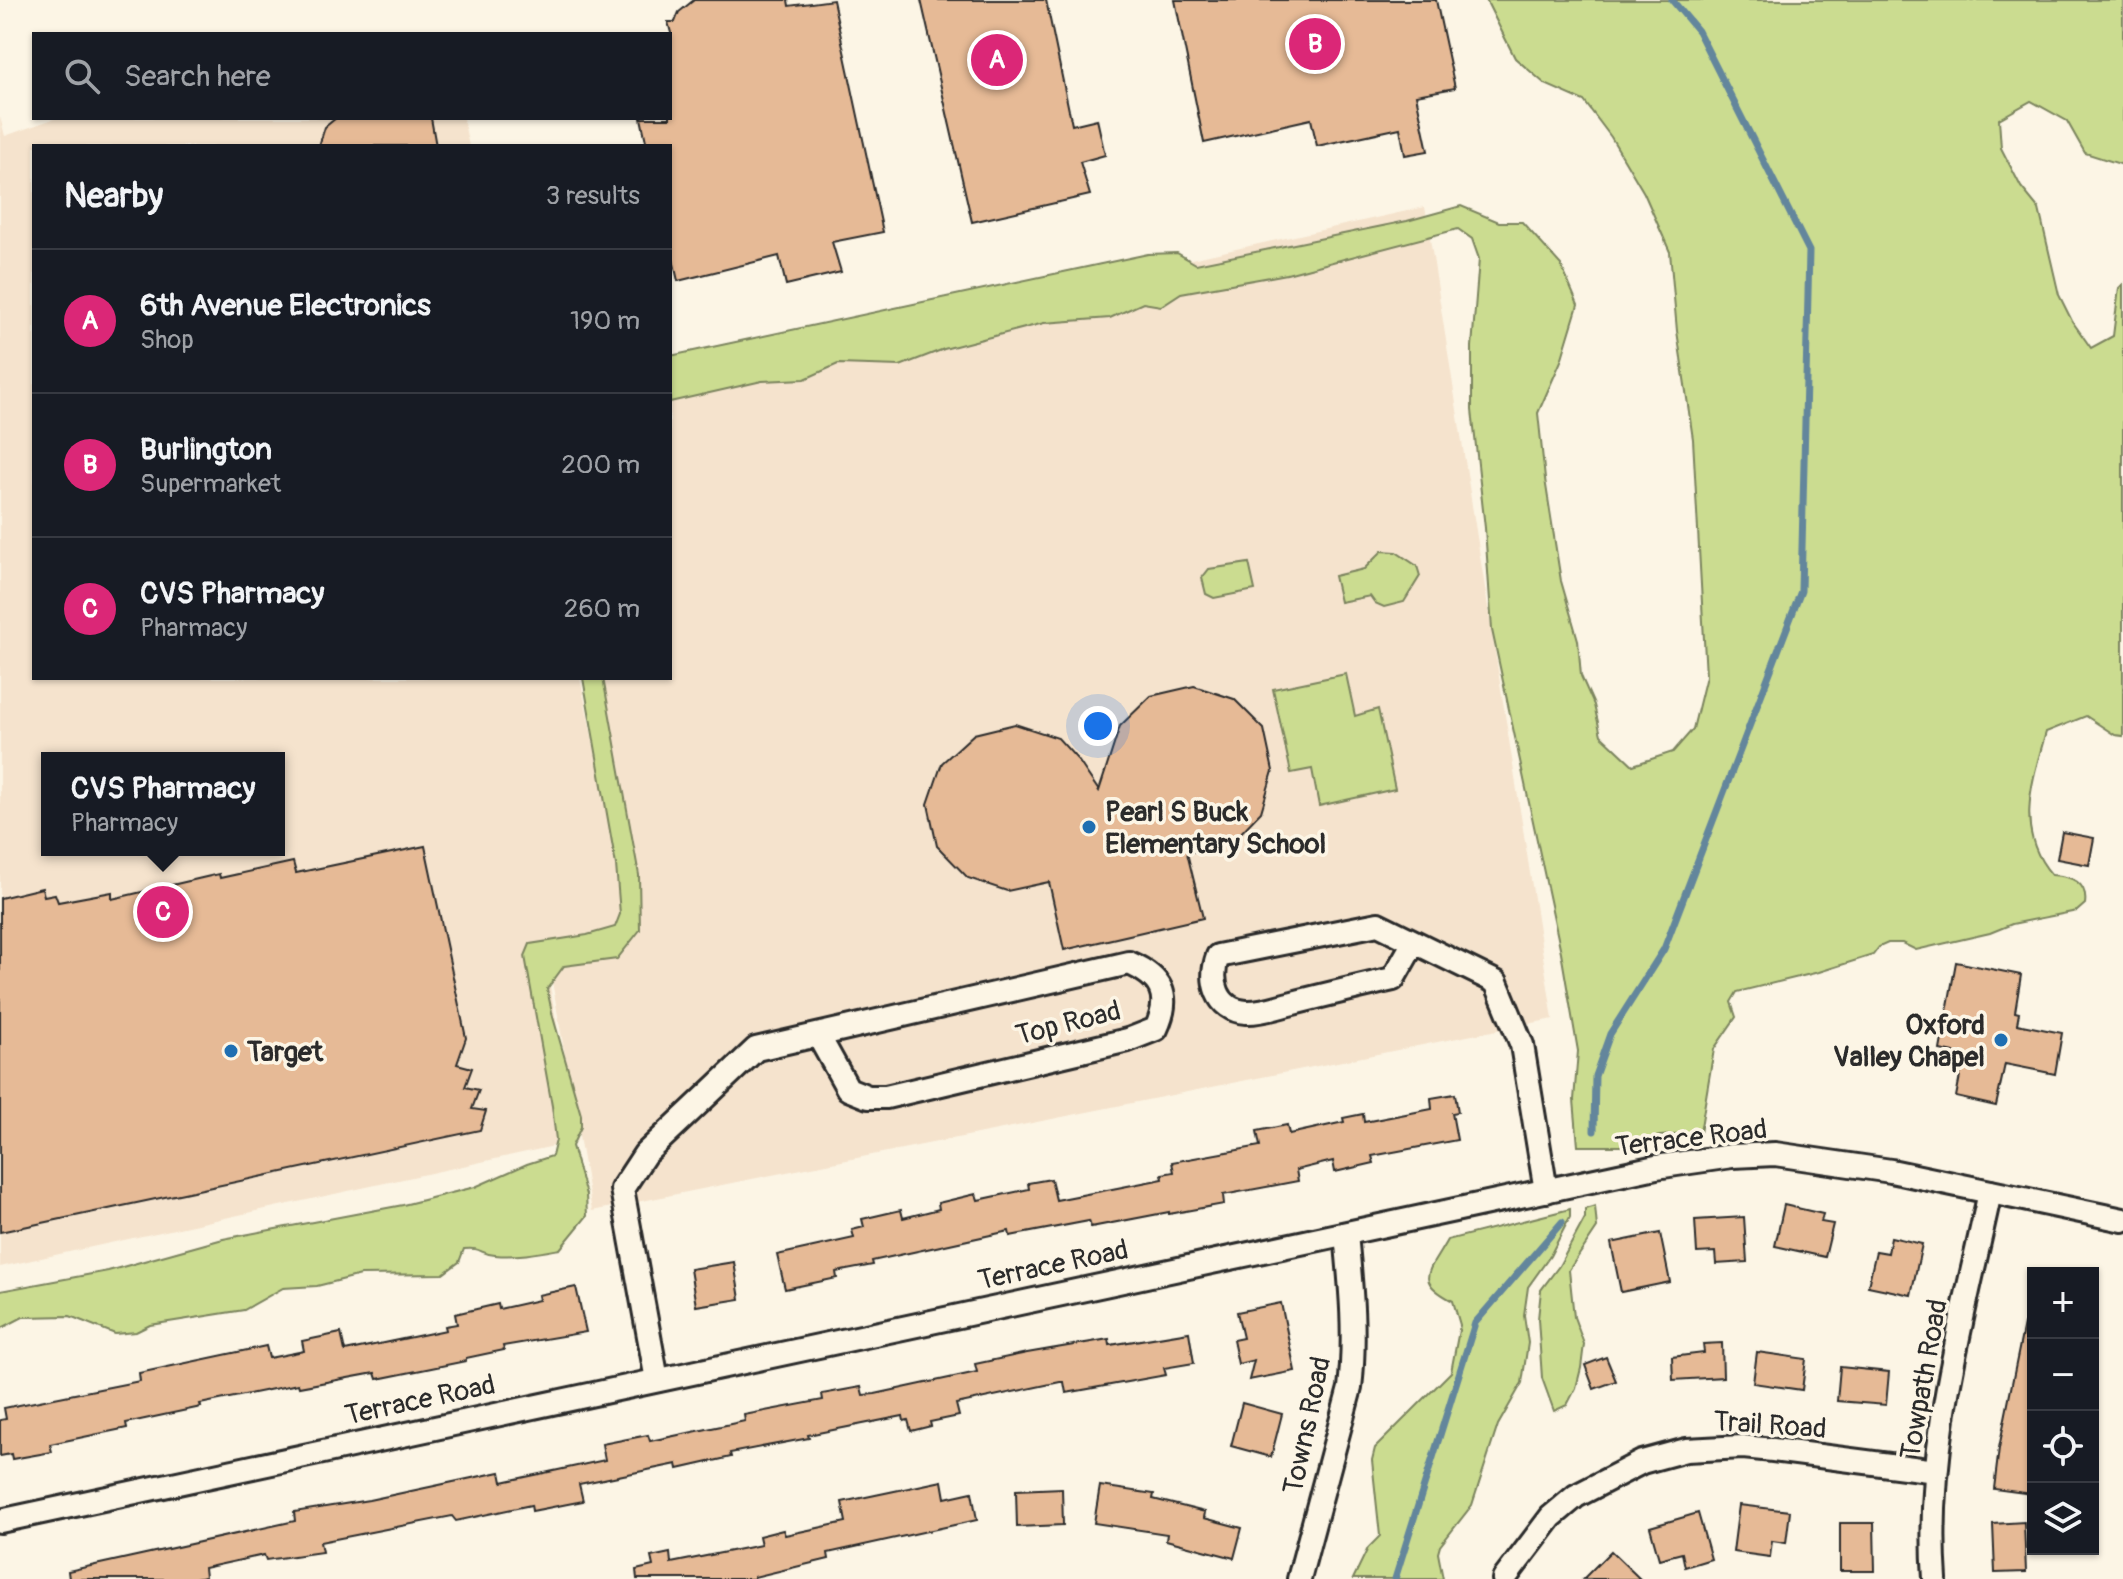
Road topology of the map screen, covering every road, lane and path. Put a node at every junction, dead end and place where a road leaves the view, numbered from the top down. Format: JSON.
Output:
{"nodes":[{"id":1,"x":1414,"y":942,"type":"junction"},
{"id":2,"x":818,"y":1035,"type":"junction"},
{"id":3,"x":1546,"y":1191,"type":"junction"},
{"id":4,"x":1990,"y":1192,"type":"junction"},
{"id":5,"x":2123,"y":1220,"type":"edge"},
{"id":6,"x":1346,"y":1234,"type":"junction"},
{"id":7,"x":657,"y":1380,"type":"junction"},
{"id":8,"x":1936,"y":1471,"type":"junction"},
{"id":9,"x":0,"y":1521,"type":"edge"},
{"id":10,"x":1299,"y":1579,"type":"edge"},
{"id":11,"x":1504,"y":1579,"type":"edge"},
{"id":12,"x":1935,"y":1579,"type":"edge"}],
"edges":[{"from":1,"to":1,"type":"street"},
{"from":1,"to":3,"type":"street"},
{"from":2,"to":2,"type":"street","name":"Top Road"},
{"from":2,"to":7,"type":"street","name":"Top Road"},
{"from":3,"to":4,"type":"street","name":"Terrace Road"},
{"from":3,"to":6,"type":"street","name":"Terrace Road"},
{"from":4,"to":5,"type":"street","name":"Terrace Road"},
{"from":4,"to":8,"type":"street","name":"Towpath Road"},
{"from":6,"to":7,"type":"street","name":"Terrace Road"},
{"from":6,"to":10,"type":"street","name":"Towns Road"},
{"from":7,"to":9,"type":"street","name":"Terrace Road"},
{"from":8,"to":11,"type":"street","name":"Trail Road"},
{"from":8,"to":12,"type":"street","name":"Towpath Road"}]}
